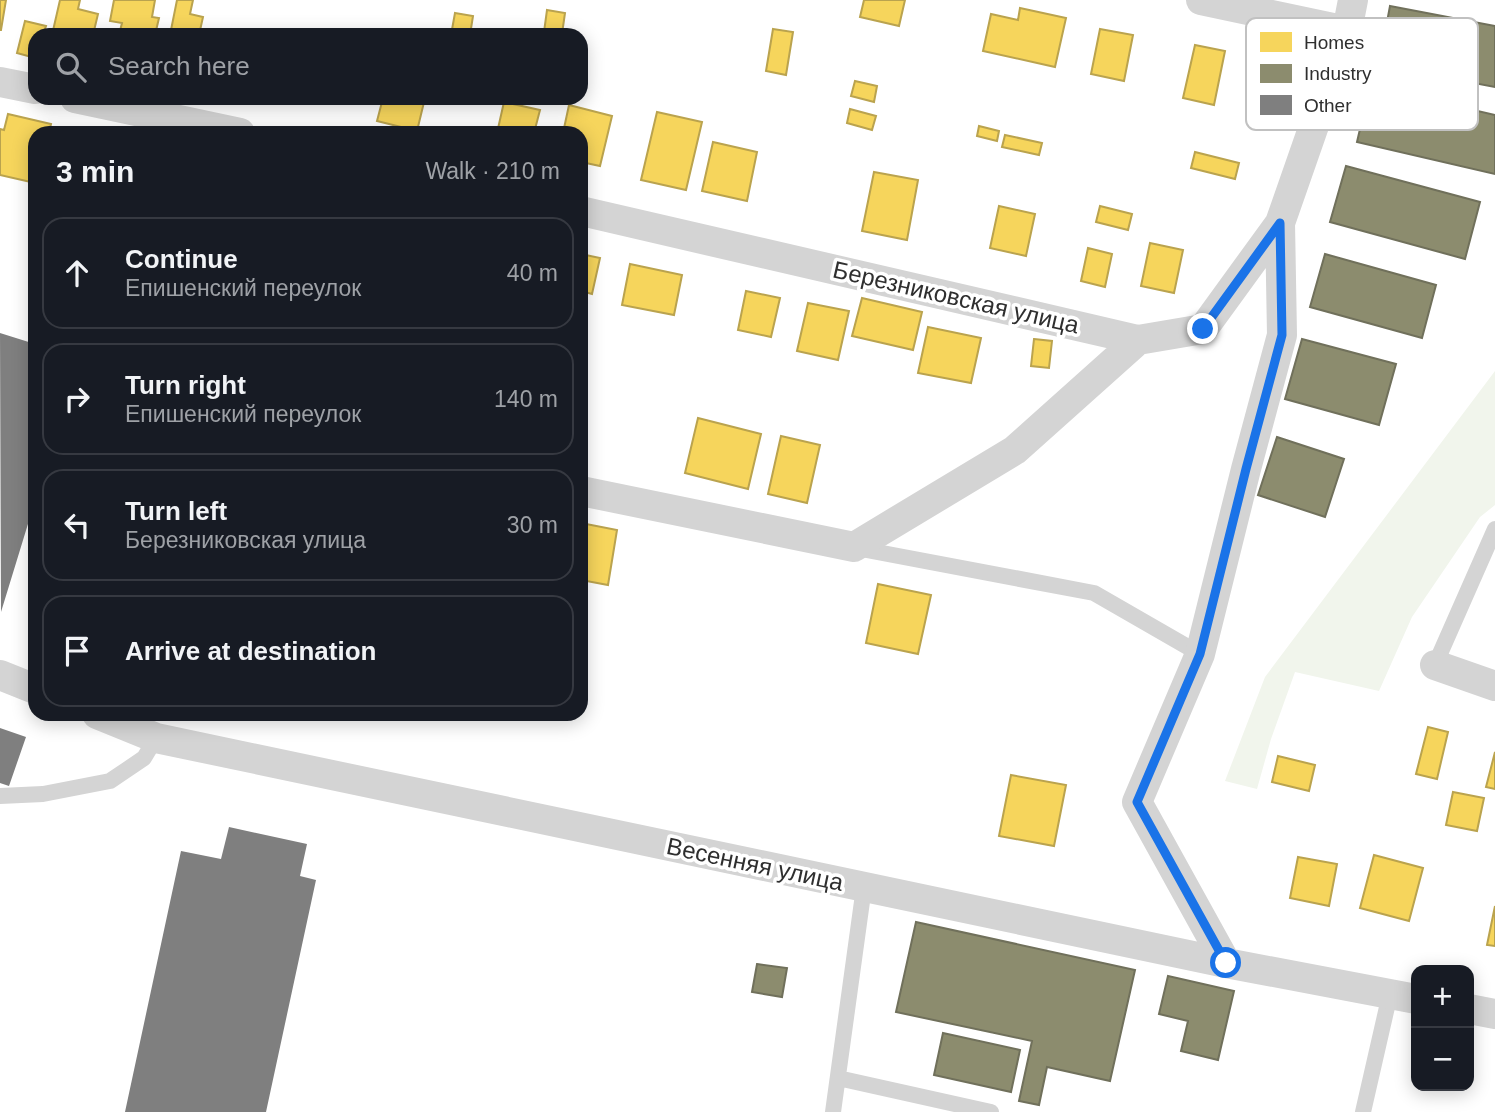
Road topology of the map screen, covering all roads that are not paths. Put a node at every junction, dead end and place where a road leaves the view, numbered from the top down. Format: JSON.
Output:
{"nodes":[{"id":1,"x":1201,"y":0,"type":"edge"},
{"id":2,"x":1353,"y":0,"type":"edge"},
{"id":3,"x":1286,"y":18,"type":"edge"},
{"id":4,"x":1350,"y":18,"type":"edge"},
{"id":5,"x":0,"y":82,"type":"edge"},
{"id":6,"x":28,"y":88,"type":"edge"},
{"id":7,"x":108,"y":105,"type":"edge"},
{"id":8,"x":207,"y":126,"type":"edge"},
{"id":9,"x":1312,"y":130,"type":"edge"},
{"id":10,"x":588,"y":213,"type":"edge"},
{"id":11,"x":1280,"y":223,"type":"junction"},
{"id":12,"x":1138,"y":340,"type":"junction"},
{"id":13,"x":588,"y":492,"type":"edge"},
{"id":14,"x":1495,"y":529,"type":"edge"},
{"id":15,"x":854,"y":547,"type":"junction"},
{"id":16,"x":1200,"y":654,"type":"junction"},
{"id":17,"x":1435,"y":665,"type":"joint"},
{"id":18,"x":0,"y":675,"type":"edge"},
{"id":19,"x":28,"y":686,"type":"edge"},
{"id":20,"x":1495,"y":686,"type":"edge"},
{"id":21,"x":114,"y":721,"type":"edge"},
{"id":22,"x":156,"y":738,"type":"junction"},
{"id":23,"x":0,"y":796,"type":"edge"},
{"id":24,"x":864,"y":887,"type":"junction"},
{"id":25,"x":1226,"y":963,"type":"junction"},
{"id":26,"x":1403,"y":997,"type":"edge"},
{"id":27,"x":1474,"y":1010,"type":"edge"},
{"id":28,"x":1495,"y":1014,"type":"edge"},
{"id":29,"x":838,"y":1078,"type":"junction"},
{"id":30,"x":833,"y":1112,"type":"edge"},
{"id":31,"x":991,"y":1112,"type":"edge"},
{"id":32,"x":1363,"y":1112,"type":"edge"}],
"edges":[{"from":1,"to":3,"type":"street"},
{"from":2,"to":4,"type":"street"},
{"from":5,"to":6,"type":"street"},
{"from":7,"to":8,"type":"street"},
{"from":9,"to":11,"type":"street"},
{"from":10,"to":12,"type":"street","name":"Березниковская улица"},
{"from":11,"to":12,"type":"street","name":"Березниковская улица"},
{"from":11,"to":16,"type":"street"},
{"from":12,"to":15,"type":"street"},
{"from":13,"to":15,"type":"street"},
{"from":14,"to":17,"type":"lane"},
{"from":15,"to":16,"type":"lane"},
{"from":16,"to":25,"type":"street"},
{"from":17,"to":20,"type":"street"},
{"from":18,"to":19,"type":"street"},
{"from":21,"to":22,"type":"street","name":"Весенняя улица"},
{"from":22,"to":23,"type":"lane"},
{"from":22,"to":24,"type":"street","name":"Весенняя улица"},
{"from":24,"to":25,"type":"street","name":"Весенняя улица"},
{"from":24,"to":29,"type":"lane"},
{"from":25,"to":26,"type":"street","name":"Весенняя улица"},
{"from":26,"to":32,"type":"lane"},
{"from":27,"to":28,"type":"street"},
{"from":29,"to":30,"type":"lane"},
{"from":29,"to":31,"type":"lane"}]}
